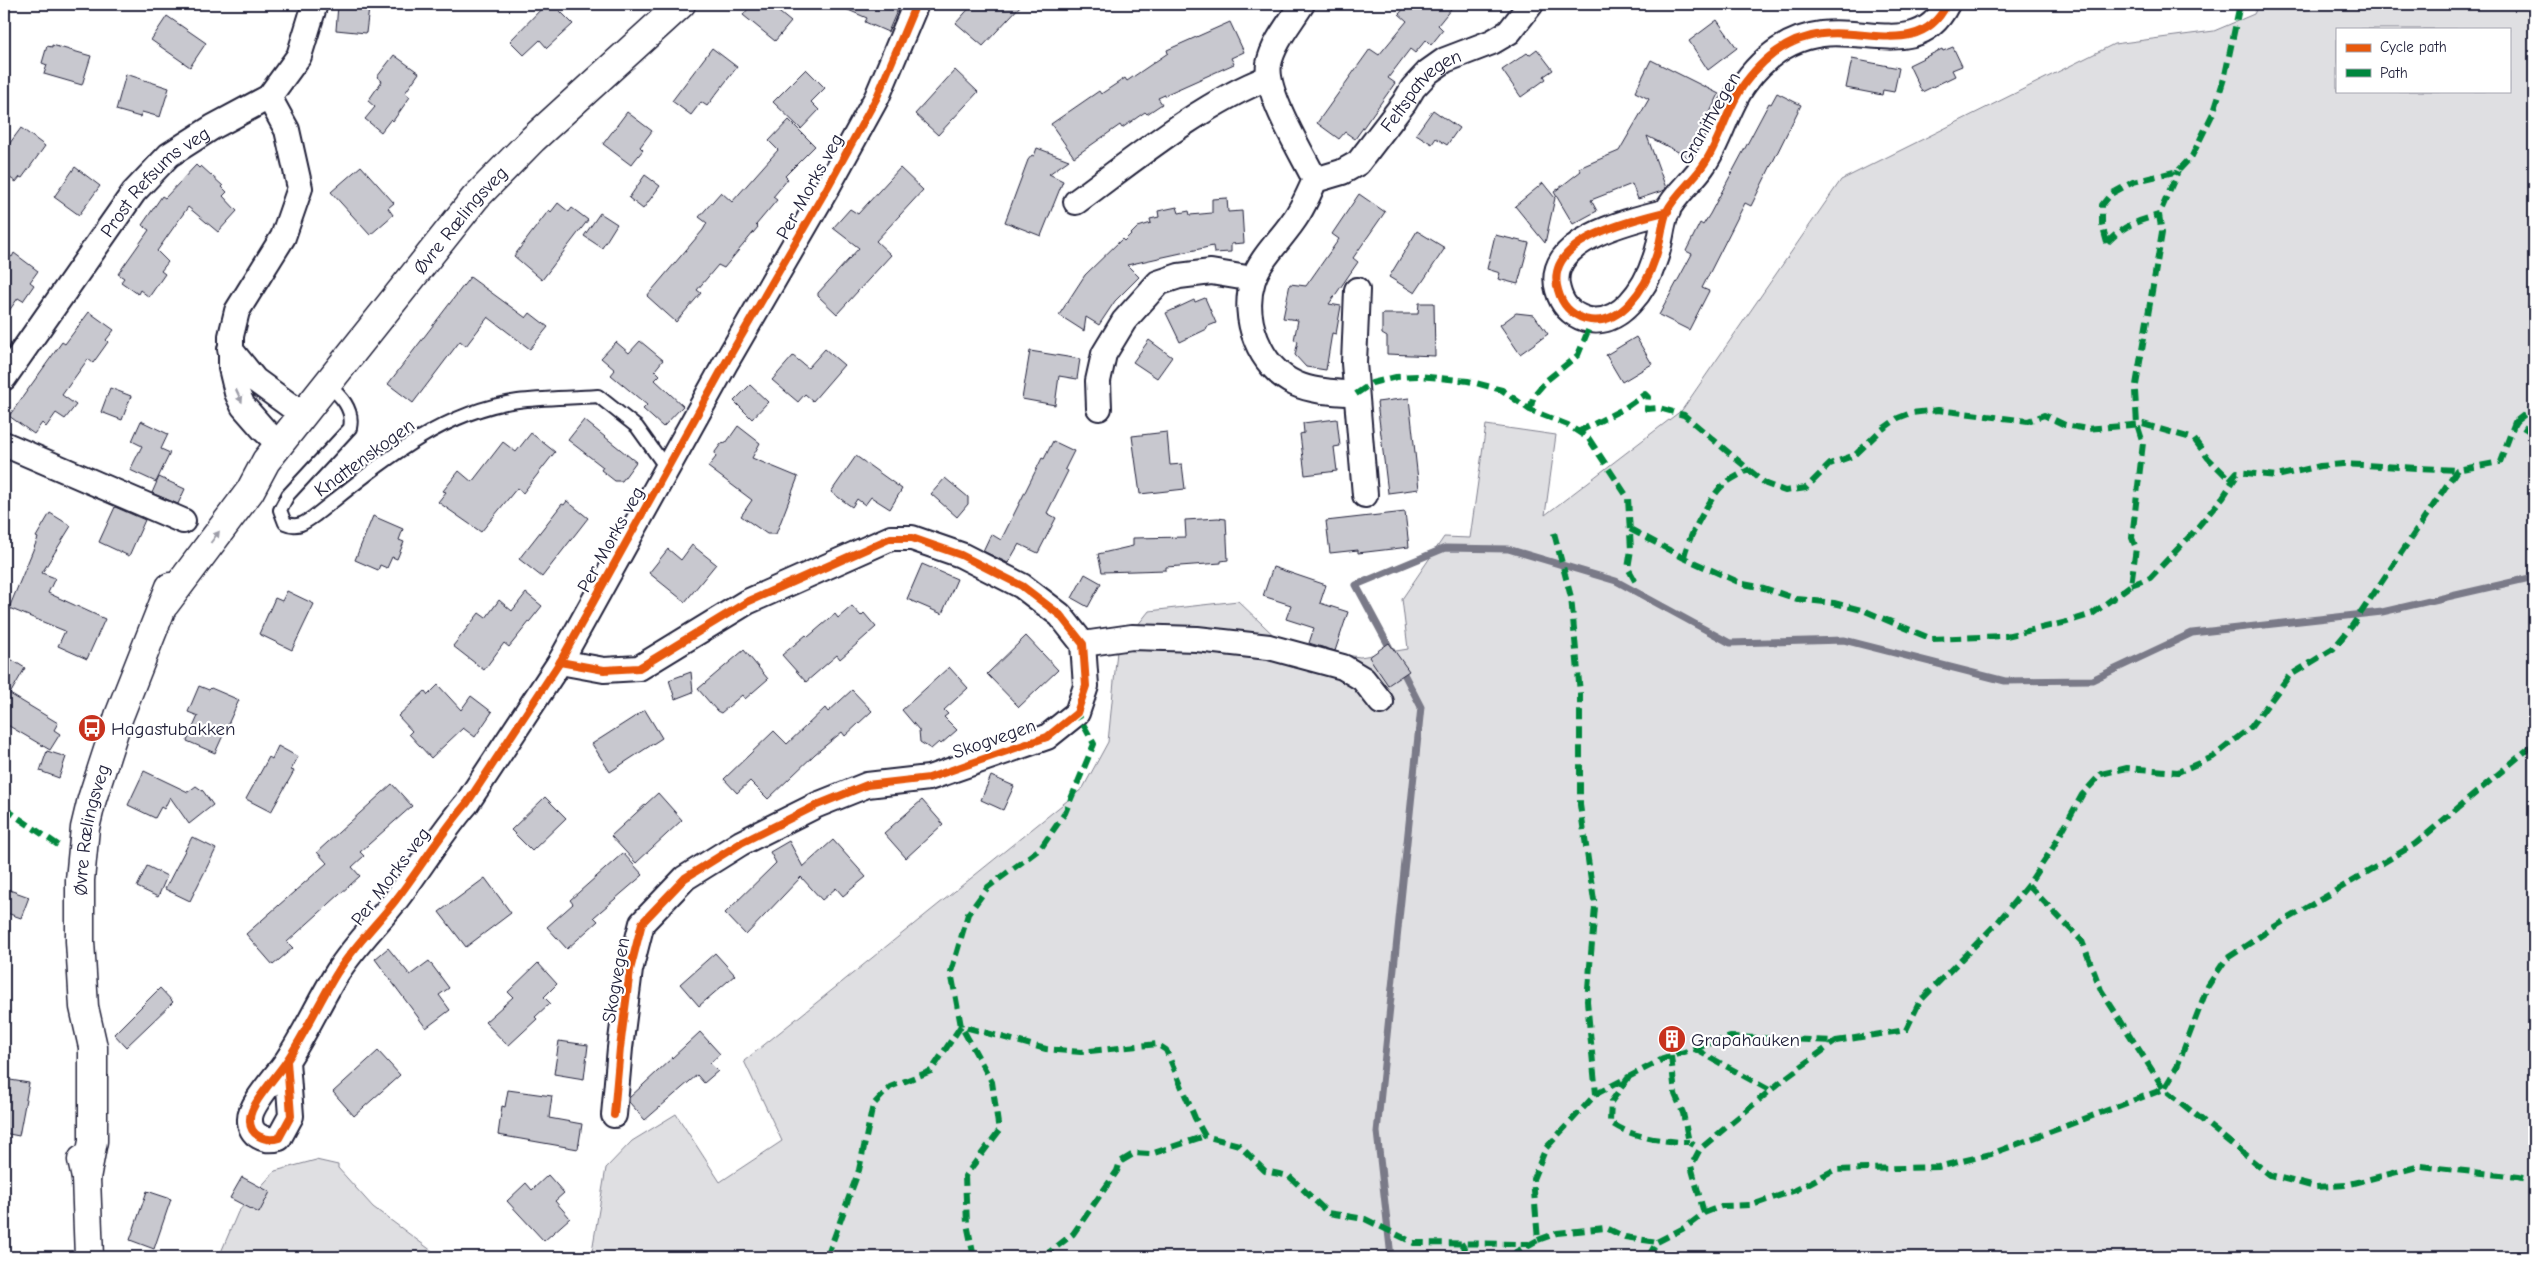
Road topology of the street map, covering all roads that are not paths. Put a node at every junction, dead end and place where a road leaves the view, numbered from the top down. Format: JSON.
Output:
{"nodes":[{"id":1,"x":315,"y":4,"type":"edge"},
{"id":2,"x":681,"y":4,"type":"edge"},
{"id":3,"x":916,"y":4,"type":"edge"},
{"id":4,"x":1302,"y":4,"type":"edge"},
{"id":5,"x":1531,"y":4,"type":"edge"},
{"id":6,"x":1947,"y":4,"type":"edge"},
{"id":7,"x":1268,"y":78,"type":"junction"},
{"id":8,"x":269,"y":97,"type":"junction"},
{"id":9,"x":1315,"y":180,"type":"junction"},
{"id":10,"x":1076,"y":202,"type":"dead end"},
{"id":11,"x":1668,"y":211,"type":"junction"},
{"id":12,"x":1253,"y":279,"type":"junction"},
{"id":13,"x":1357,"y":290,"type":"dead end"},
{"id":14,"x":230,"y":349,"type":"junction"},
{"id":15,"x":4,"y":378,"type":"edge"},
{"id":16,"x":327,"y":384,"type":"junction"},
{"id":17,"x":1356,"y":394,"type":"junction"},
{"id":18,"x":1099,"y":408,"type":"dead end"},
{"id":19,"x":303,"y":415,"type":"junction"},
{"id":20,"x":4,"y":444,"type":"edge"},
{"id":21,"x":273,"y":453,"type":"junction"},
{"id":22,"x":667,"y":469,"type":"junction"},
{"id":23,"x":1365,"y":495,"type":"dead end"},
{"id":24,"x":183,"y":522,"type":"dead end"},
{"id":25,"x":1083,"y":644,"type":"junction"},
{"id":26,"x":560,"y":662,"type":"junction"},
{"id":27,"x":1381,"y":702,"type":"dead end"},
{"id":28,"x":287,"y":1061,"type":"dead end"},
{"id":29,"x":614,"y":1115,"type":"dead end"},
{"id":30,"x":89,"y":1257,"type":"edge"}],
"edges":[{"from":1,"to":8,"type":"street","name":"Prost Refsums veg"},
{"from":2,"to":16,"type":"main road","name":"Øvre Rælingsveg"},
{"from":3,"to":22,"type":"street","name":"Per Morks veg"},
{"from":4,"to":7,"type":"street"},
{"from":5,"to":9,"type":"street","name":"Feltspatvegen"},
{"from":6,"to":11,"type":"street","name":"Granittvegen"},
{"from":7,"to":9,"type":"street"},
{"from":7,"to":10,"type":"street"},
{"from":8,"to":14,"type":"street"},
{"from":8,"to":15,"type":"street","name":"Prost Refsums veg"},
{"from":9,"to":12,"type":"street"},
{"from":11,"to":11,"type":"street","name":"Granittvegen"},
{"from":12,"to":17,"type":"street"},
{"from":12,"to":18,"type":"street"},
{"from":13,"to":17,"type":"street"},
{"from":14,"to":19,"type":"street"},
{"from":14,"to":21,"type":"street","one_way":true},
{"from":16,"to":19,"type":"main road","name":"Øvre Rælingsveg"},
{"from":16,"to":22,"type":"lane","name":"Knattenskogen"},
{"from":17,"to":23,"type":"street"},
{"from":19,"to":21,"type":"main road","name":"Øvre Rælingsveg"},
{"from":20,"to":24,"type":"street"},
{"from":21,"to":30,"type":"main road","name":"Øvre Rælingsveg"},
{"from":22,"to":26,"type":"street","name":"Per Morks veg"},
{"from":25,"to":26,"type":"street"},
{"from":25,"to":27,"type":"street"},
{"from":25,"to":29,"type":"street","name":"Skogvegen"},
{"from":26,"to":28,"type":"street","name":"Per Morks veg"}]}
